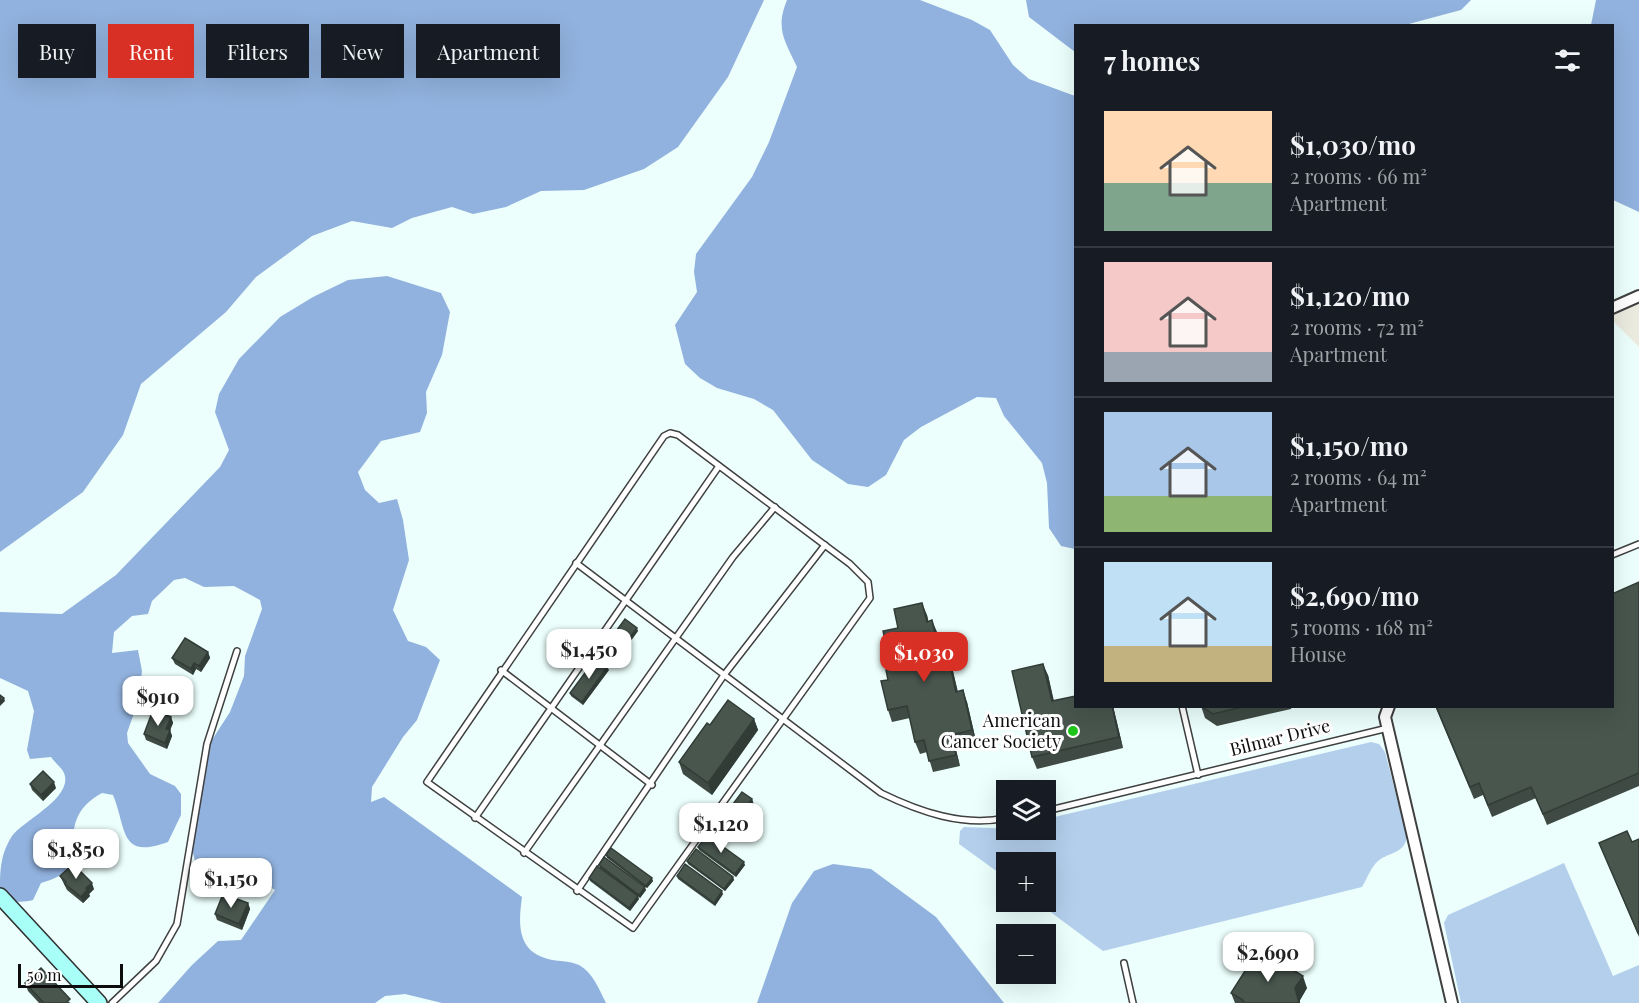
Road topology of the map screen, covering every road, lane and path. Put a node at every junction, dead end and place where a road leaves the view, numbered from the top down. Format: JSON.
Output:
{"nodes":[{"id":1,"x":1639,"y":296,"type":"edge"},
{"id":2,"x":1614,"y":307,"type":"edge"},
{"id":3,"x":719,"y":466,"type":"junction"},
{"id":4,"x":775,"y":507,"type":"junction"},
{"id":5,"x":1639,"y":544,"type":"edge"},
{"id":6,"x":825,"y":545,"type":"junction"},
{"id":7,"x":1614,"y":554,"type":"edge"},
{"id":8,"x":576,"y":563,"type":"junction"},
{"id":9,"x":626,"y":600,"type":"junction"},
{"id":10,"x":676,"y":638,"type":"junction"},
{"id":11,"x":237,"y":651,"type":"dead end"},
{"id":12,"x":501,"y":670,"type":"junction"},
{"id":13,"x":724,"y":675,"type":"junction"},
{"id":14,"x":551,"y":708,"type":"junction"},
{"id":15,"x":1182,"y":708,"type":"edge"},
{"id":16,"x":1387,"y":717,"type":"edge"},
{"id":17,"x":784,"y":720,"type":"junction"},
{"id":18,"x":600,"y":745,"type":"junction"},
{"id":19,"x":1198,"y":775,"type":"junction"},
{"id":20,"x":652,"y":785,"type":"junction"},
{"id":21,"x":1056,"y":809,"type":"edge"},
{"id":22,"x":475,"y":818,"type":"junction"},
{"id":23,"x":996,"y":819,"type":"edge"},
{"id":24,"x":524,"y":853,"type":"junction"},
{"id":25,"x":577,"y":891,"type":"junction"},
{"id":26,"x":0,"y":896,"type":"edge"},
{"id":27,"x":1124,"y":963,"type":"dead end"},
{"id":28,"x":99,"y":1003,"type":"edge"},
{"id":29,"x":112,"y":1003,"type":"edge"},
{"id":30,"x":1133,"y":1003,"type":"edge"},
{"id":31,"x":1452,"y":1003,"type":"edge"}],
"edges":[{"from":1,"to":2,"type":"street"},
{"from":3,"to":4,"type":"lane"},
{"from":3,"to":8,"type":"lane"},
{"from":3,"to":9,"type":"lane"},
{"from":4,"to":6,"type":"lane"},
{"from":4,"to":10,"type":"lane"},
{"from":5,"to":7,"type":"lane"},
{"from":6,"to":13,"type":"lane"},
{"from":6,"to":17,"type":"lane"},
{"from":8,"to":9,"type":"lane"},
{"from":8,"to":12,"type":"lane"},
{"from":9,"to":10,"type":"lane"},
{"from":9,"to":14,"type":"lane"},
{"from":10,"to":13,"type":"lane"},
{"from":10,"to":18,"type":"lane"},
{"from":11,"to":29,"type":"lane"},
{"from":12,"to":14,"type":"lane"},
{"from":12,"to":22,"type":"lane"},
{"from":13,"to":17,"type":"lane"},
{"from":13,"to":20,"type":"lane"},
{"from":14,"to":18,"type":"lane"},
{"from":14,"to":22,"type":"lane"},
{"from":15,"to":19,"type":"lane"},
{"from":16,"to":19,"type":"lane","name":"Bilmar Drive"},
{"from":16,"to":31,"type":"street"},
{"from":17,"to":23,"type":"lane"},
{"from":17,"to":25,"type":"lane"},
{"from":18,"to":20,"type":"lane"},
{"from":18,"to":24,"type":"lane"},
{"from":19,"to":21,"type":"lane","name":"Bilmar Drive"},
{"from":20,"to":25,"type":"lane"},
{"from":22,"to":24,"type":"lane"},
{"from":24,"to":25,"type":"lane"},
{"from":26,"to":28,"type":"street"},
{"from":27,"to":30,"type":"lane"}]}
